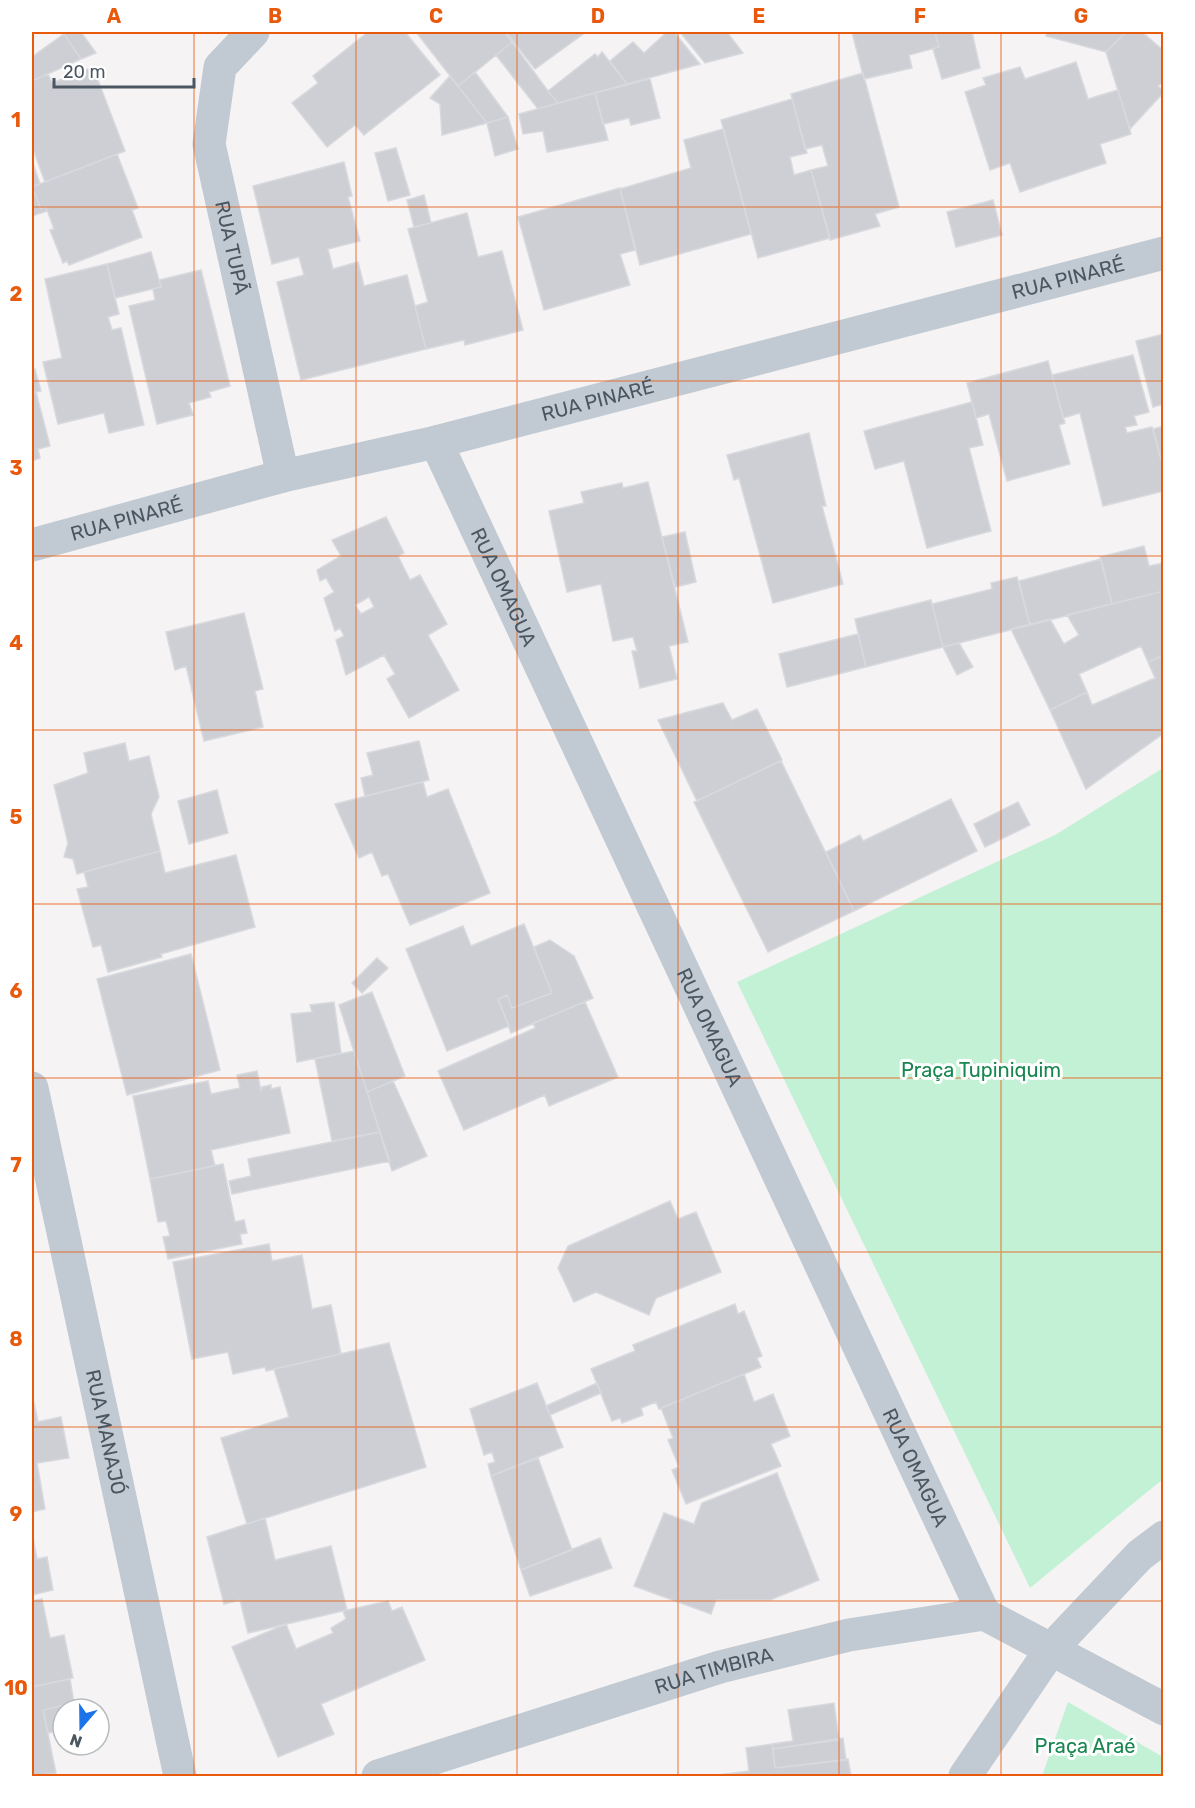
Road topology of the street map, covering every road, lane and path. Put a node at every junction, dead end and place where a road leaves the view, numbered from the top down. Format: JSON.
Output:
{"nodes":[{"id":1,"x":253,"y":32,"type":"edge"},
{"id":2,"x":1164,"y":254,"type":"edge"},
{"id":3,"x":436,"y":442,"type":"junction"},
{"id":4,"x":283,"y":476,"type":"junction"},
{"id":5,"x":32,"y":545,"type":"edge"},
{"id":6,"x":32,"y":1088,"type":"edge"},
{"id":7,"x":1164,"y":1537,"type":"edge"},
{"id":8,"x":984,"y":1614,"type":"junction"},
{"id":9,"x":1052,"y":1648,"type":"junction"},
{"id":10,"x":1164,"y":1709,"type":"edge"},
{"id":11,"x":180,"y":1776,"type":"edge"},
{"id":12,"x":378,"y":1776,"type":"edge"},
{"id":13,"x":965,"y":1776,"type":"edge"}],
"edges":[{"from":1,"to":4,"type":"street","name":"RUA TUPÃ"},
{"from":2,"to":3,"type":"street","name":"RUA PINARÉ"},
{"from":3,"to":4,"type":"street","name":"RUA PINARÉ"},
{"from":3,"to":8,"type":"street","name":"RUA OMAGUA"},
{"from":4,"to":5,"type":"street","name":"RUA PINARÉ"},
{"from":6,"to":11,"type":"street","name":"RUA MANAJÓ"},
{"from":7,"to":9,"type":"street"},
{"from":8,"to":9,"type":"street"},
{"from":8,"to":12,"type":"street","name":"RUA TIMBIRA"},
{"from":9,"to":10,"type":"street"},
{"from":9,"to":13,"type":"street"}]}
